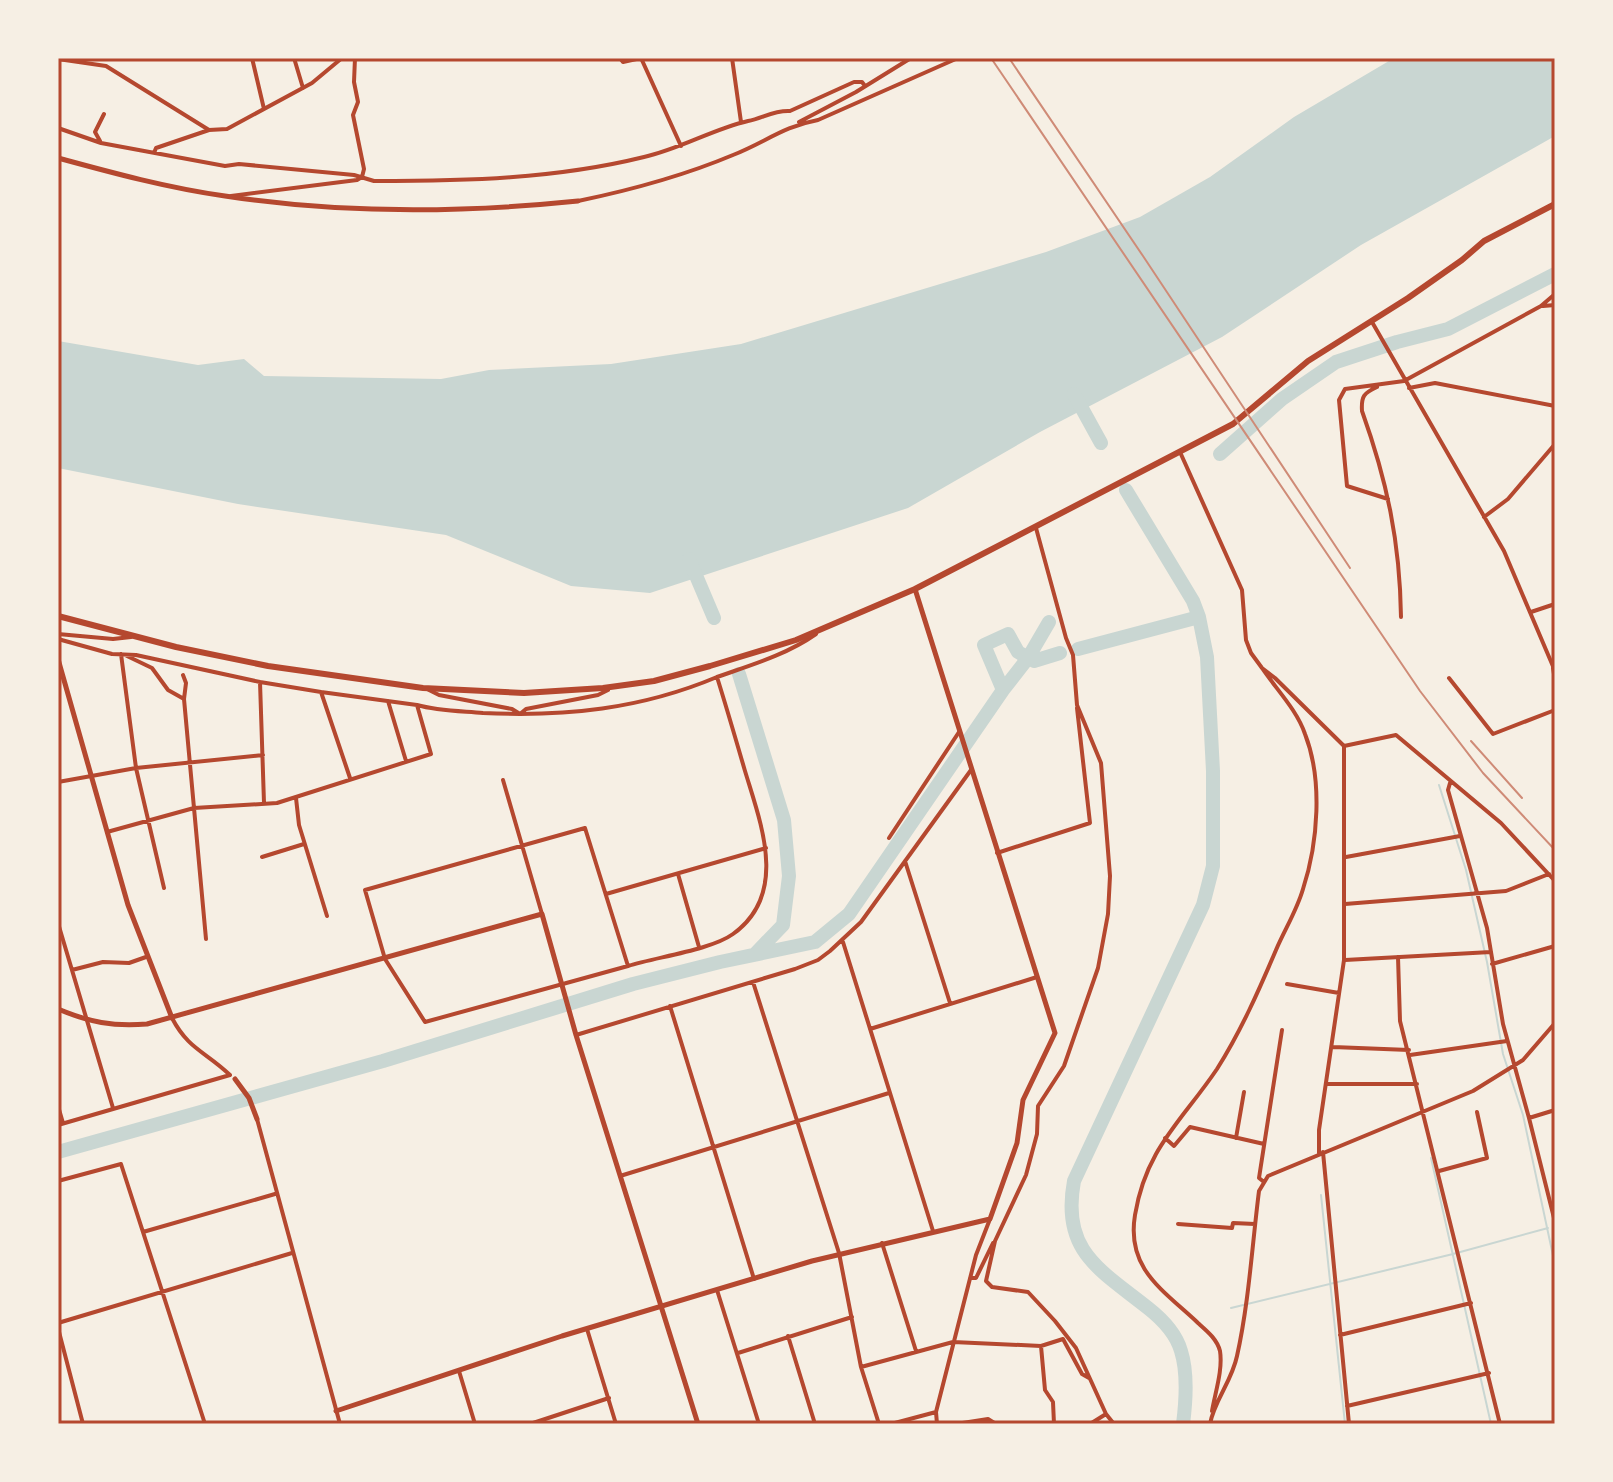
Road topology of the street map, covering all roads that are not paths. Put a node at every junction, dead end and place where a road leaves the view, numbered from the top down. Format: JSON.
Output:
{"nodes":[{"id":1,"x":106,"y":58,"type":"edge"},
{"id":2,"x":252,"y":58,"type":"edge"},
{"id":3,"x":294,"y":58,"type":"edge"},
{"id":4,"x":333,"y":58,"type":"edge"},
{"id":5,"x":342,"y":58,"type":"edge"},
{"id":6,"x":355,"y":58,"type":"edge"},
{"id":7,"x":620,"y":58,"type":"edge"},
{"id":8,"x":641,"y":58,"type":"edge"},
{"id":9,"x":732,"y":58,"type":"edge"},
{"id":10,"x":911,"y":58,"type":"edge"},
{"id":11,"x":958,"y":58,"type":"edge"},
{"id":12,"x":58,"y":59,"type":"edge"},
{"id":13,"x":106,"y":66,"type":"junction"},
{"id":14,"x":336,"y":66,"type":"junction"},
{"id":15,"x":865,"y":86,"type":"junction"},
{"id":16,"x":303,"y":88,"type":"junction"},
{"id":17,"x":264,"y":109,"type":"junction"},
{"id":18,"x":104,"y":114,"type":"dead end"},
{"id":19,"x":741,"y":122,"type":"junction"},
{"id":20,"x":794,"y":124,"type":"junction"},
{"id":21,"x":58,"y":128,"type":"edge"},
{"id":22,"x":209,"y":130,"type":"junction"},
{"id":23,"x":101,"y":143,"type":"junction"},
{"id":24,"x":681,"y":146,"type":"junction"},
{"id":25,"x":154,"y":153,"type":"junction"},
{"id":26,"x":59,"y":159,"type":"edge"},
{"id":27,"x":362,"y":177,"type":"junction"},
{"id":28,"x":228,"y":197,"type":"junction"},
{"id":29,"x":578,"y":201,"type":"joint"},
{"id":30,"x":1555,"y":204,"type":"edge"},
{"id":31,"x":1555,"y":294,"type":"edge"},
{"id":32,"x":1555,"y":305,"type":"edge"},
{"id":33,"x":1541,"y":306,"type":"junction"},
{"id":34,"x":1372,"y":324,"type":"junction"},
{"id":35,"x":1404,"y":381,"type":"junction"},
{"id":36,"x":1383,"y":384,"type":"junction"},
{"id":37,"x":1409,"y":388,"type":"junction"},
{"id":38,"x":1555,"y":406,"type":"edge"},
{"id":39,"x":1555,"y":444,"type":"edge"},
{"id":40,"x":1180,"y":451,"type":"junction"},
{"id":41,"x":1388,"y":499,"type":"junction"},
{"id":42,"x":1484,"y":517,"type":"junction"},
{"id":43,"x":1036,"y":528,"type":"junction"},
{"id":44,"x":915,"y":589,"type":"junction"},
{"id":45,"x":1555,"y":604,"type":"edge"},
{"id":46,"x":1531,"y":612,"type":"junction"},
{"id":47,"x":58,"y":616,"type":"edge"},
{"id":48,"x":1401,"y":617,"type":"dead end"},
{"id":49,"x":821,"y":630,"type":"junction"},
{"id":50,"x":58,"y":636,"type":"edge"},
{"id":51,"x":135,"y":637,"type":"junction"},
{"id":52,"x":123,"y":654,"type":"junction"},
{"id":53,"x":58,"y":659,"type":"edge"},
{"id":54,"x":1262,"y":668,"type":"junction"},
{"id":55,"x":1554,"y":668,"type":"edge"},
{"id":56,"x":183,"y":675,"type":"dead end"},
{"id":57,"x":717,"y":677,"type":"junction"},
{"id":58,"x":1449,"y":678,"type":"dead end"},
{"id":59,"x":1555,"y":680,"type":"edge"},
{"id":60,"x":260,"y":682,"type":"junction"},
{"id":61,"x":614,"y":687,"type":"junction"},
{"id":62,"x":423,"y":688,"type":"junction"},
{"id":63,"x":321,"y":692,"type":"junction"},
{"id":64,"x":184,"y":699,"type":"junction"},
{"id":65,"x":388,"y":701,"type":"junction"},
{"id":66,"x":417,"y":705,"type":"junction"},
{"id":67,"x":1077,"y":705,"type":"junction"},
{"id":68,"x":1555,"y":710,"type":"edge"},
{"id":69,"x":520,"y":714,"type":"junction"},
{"id":70,"x":959,"y":732,"type":"junction"},
{"id":71,"x":1344,"y":746,"type":"junction"},
{"id":72,"x":263,"y":755,"type":"junction"},
{"id":73,"x":406,"y":761,"type":"junction"},
{"id":74,"x":190,"y":763,"type":"junction"},
{"id":75,"x":970,"y":767,"type":"junction"},
{"id":76,"x":136,"y":768,"type":"junction"},
{"id":77,"x":90,"y":775,"type":"junction"},
{"id":78,"x":350,"y":779,"type":"junction"},
{"id":79,"x":503,"y":780,"type":"dead end"},
{"id":80,"x":58,"y":782,"type":"edge"},
{"id":81,"x":1450,"y":783,"type":"junction"},
{"id":82,"x":296,"y":798,"type":"junction"},
{"id":83,"x":264,"y":803,"type":"junction"},
{"id":84,"x":194,"y":808,"type":"junction"},
{"id":85,"x":148,"y":820,"type":"junction"},
{"id":86,"x":107,"y":832,"type":"junction"},
{"id":87,"x":1460,"y":836,"type":"junction"},
{"id":88,"x":889,"y":838,"type":"dead end"},
{"id":89,"x":304,"y":844,"type":"junction"},
{"id":90,"x":522,"y":846,"type":"junction"},
{"id":91,"x":766,"y":848,"type":"junction"},
{"id":92,"x":997,"y":853,"type":"junction"},
{"id":93,"x":262,"y":857,"type":"dead end"},
{"id":94,"x":1346,"y":857,"type":"junction"},
{"id":95,"x":905,"y":861,"type":"junction"},
{"id":96,"x":678,"y":874,"type":"junction"},
{"id":97,"x":1549,"y":874,"type":"junction"},
{"id":98,"x":1555,"y":881,"type":"edge"},
{"id":99,"x":164,"y":888,"type":"dead end"},
{"id":100,"x":1476,"y":893,"type":"junction"},
{"id":101,"x":606,"y":894,"type":"junction"},
{"id":102,"x":1345,"y":904,"type":"junction"},
{"id":103,"x":542,"y":914,"type":"junction"},
{"id":104,"x":327,"y":916,"type":"dead end"},
{"id":105,"x":58,"y":923,"type":"edge"},
{"id":106,"x":206,"y":939,"type":"dead end"},
{"id":107,"x":843,"y":942,"type":"junction"},
{"id":108,"x":1555,"y":946,"type":"edge"},
{"id":109,"x":699,"y":947,"type":"junction"},
{"id":110,"x":1491,"y":952,"type":"junction"},
{"id":111,"x":146,"y":957,"type":"junction"},
{"id":112,"x":1398,"y":957,"type":"junction"},
{"id":113,"x":385,"y":959,"type":"junction"},
{"id":114,"x":1344,"y":960,"type":"junction"},
{"id":115,"x":1492,"y":964,"type":"junction"},
{"id":116,"x":628,"y":966,"type":"junction"},
{"id":117,"x":72,"y":970,"type":"junction"},
{"id":118,"x":1037,"y":977,"type":"junction"},
{"id":119,"x":753,"y":982,"type":"junction"},
{"id":120,"x":1287,"y":984,"type":"dead end"},
{"id":121,"x":562,"y":986,"type":"junction"},
{"id":122,"x":1339,"y":993,"type":"junction"},
{"id":123,"x":950,"y":1003,"type":"junction"},
{"id":124,"x":670,"y":1006,"type":"junction"},
{"id":125,"x":58,"y":1009,"type":"edge"},
{"id":126,"x":172,"y":1018,"type":"junction"},
{"id":127,"x":87,"y":1021,"type":"junction"},
{"id":128,"x":1555,"y":1023,"type":"edge"},
{"id":129,"x":870,"y":1029,"type":"junction"},
{"id":130,"x":1282,"y":1030,"type":"dead end"},
{"id":131,"x":575,"y":1032,"type":"junction"},
{"id":132,"x":1507,"y":1041,"type":"junction"},
{"id":133,"x":1333,"y":1047,"type":"junction"},
{"id":134,"x":1409,"y":1053,"type":"junction"},
{"id":135,"x":1515,"y":1066,"type":"junction"},
{"id":136,"x":233,"y":1077,"type":"junction"},
{"id":137,"x":1326,"y":1084,"type":"junction"},
{"id":138,"x":1417,"y":1084,"type":"junction"},
{"id":139,"x":1244,"y":1092,"type":"dead end"},
{"id":140,"x":890,"y":1093,"type":"junction"},
{"id":141,"x":58,"y":1106,"type":"edge"},
{"id":142,"x":113,"y":1108,"type":"junction"},
{"id":143,"x":1555,"y":1110,"type":"edge"},
{"id":144,"x":1424,"y":1112,"type":"junction"},
{"id":145,"x":1477,"y":1112,"type":"dead end"},
{"id":146,"x":1529,"y":1118,"type":"junction"},
{"id":147,"x":257,"y":1119,"type":"joint"},
{"id":148,"x":799,"y":1120,"type":"junction"},
{"id":149,"x":60,"y":1124,"type":"edge"},
{"id":150,"x":1165,"y":1138,"type":"junction"},
{"id":151,"x":1236,"y":1138,"type":"junction"},
{"id":152,"x":1264,"y":1144,"type":"junction"},
{"id":153,"x":712,"y":1147,"type":"junction"},
{"id":154,"x":1321,"y":1153,"type":"junction"},
{"id":155,"x":1439,"y":1171,"type":"junction"},
{"id":156,"x":620,"y":1176,"type":"junction"},
{"id":157,"x":58,"y":1181,"type":"edge"},
{"id":158,"x":1264,"y":1182,"type":"junction"},
{"id":159,"x":276,"y":1194,"type":"junction"},
{"id":160,"x":990,"y":1219,"type":"junction"},
{"id":161,"x":1555,"y":1222,"type":"edge"},
{"id":162,"x":1178,"y":1224,"type":"dead end"},
{"id":163,"x":1255,"y":1224,"type":"junction"},
{"id":164,"x":933,"y":1231,"type":"junction"},
{"id":165,"x":143,"y":1232,"type":"junction"},
{"id":166,"x":995,"y":1241,"type":"junction"},
{"id":167,"x":882,"y":1243,"type":"junction"},
{"id":168,"x":292,"y":1253,"type":"junction"},
{"id":169,"x":839,"y":1253,"type":"junction"},
{"id":170,"x":970,"y":1278,"type":"junction"},
{"id":171,"x":754,"y":1279,"type":"junction"},
{"id":172,"x":717,"y":1290,"type":"junction"},
{"id":173,"x":164,"y":1291,"type":"junction"},
{"id":174,"x":1471,"y":1303,"type":"junction"},
{"id":175,"x":661,"y":1307,"type":"junction"},
{"id":176,"x":852,"y":1317,"type":"junction"},
{"id":177,"x":58,"y":1326,"type":"edge"},
{"id":178,"x":587,"y":1329,"type":"junction"},
{"id":179,"x":1340,"y":1335,"type":"junction"},
{"id":180,"x":788,"y":1336,"type":"junction"},
{"id":181,"x":953,"y":1342,"type":"junction"},
{"id":182,"x":1041,"y":1346,"type":"junction"},
{"id":183,"x":916,"y":1351,"type":"junction"},
{"id":184,"x":738,"y":1353,"type":"junction"},
{"id":185,"x":861,"y":1367,"type":"junction"},
{"id":186,"x":459,"y":1371,"type":"junction"},
{"id":187,"x":1489,"y":1373,"type":"junction"},
{"id":188,"x":1091,"y":1379,"type":"junction"},
{"id":189,"x":609,"y":1398,"type":"junction"},
{"id":190,"x":1347,"y":1406,"type":"junction"},
{"id":191,"x":336,"y":1411,"type":"junction"},
{"id":192,"x":1212,"y":1411,"type":"junction"},
{"id":193,"x":936,"y":1412,"type":"junction"},
{"id":194,"x":1106,"y":1414,"type":"junction"},
{"id":195,"x":83,"y":1424,"type":"edge"},
{"id":196,"x":205,"y":1424,"type":"edge"},
{"id":197,"x":340,"y":1424,"type":"edge"},
{"id":198,"x":475,"y":1424,"type":"edge"},
{"id":199,"x":530,"y":1424,"type":"edge"},
{"id":200,"x":616,"y":1424,"type":"edge"},
{"id":201,"x":698,"y":1424,"type":"edge"},
{"id":202,"x":759,"y":1424,"type":"edge"},
{"id":203,"x":815,"y":1424,"type":"edge"},
{"id":204,"x":879,"y":1424,"type":"edge"},
{"id":205,"x":891,"y":1424,"type":"edge"},
{"id":206,"x":937,"y":1424,"type":"edge"},
{"id":207,"x":956,"y":1424,"type":"edge"},
{"id":208,"x":996,"y":1424,"type":"edge"},
{"id":209,"x":1054,"y":1424,"type":"edge"},
{"id":210,"x":1090,"y":1424,"type":"edge"},
{"id":211,"x":1114,"y":1424,"type":"edge"},
{"id":212,"x":1210,"y":1424,"type":"edge"},
{"id":213,"x":1349,"y":1424,"type":"edge"},
{"id":214,"x":1500,"y":1424,"type":"edge"}],
"edges":[{"from":1,"to":13,"type":"street"},
{"from":2,"to":17,"type":"street"},
{"from":3,"to":16,"type":"street"},
{"from":4,"to":14,"type":"street"},
{"from":5,"to":14,"type":"street"},
{"from":6,"to":27,"type":"street"},
{"from":7,"to":8,"type":"street"},
{"from":8,"to":24,"type":"street"},
{"from":9,"to":19,"type":"street"},
{"from":10,"to":15,"type":"street"},
{"from":11,"to":20,"type":"street"},
{"from":12,"to":13,"type":"street"},
{"from":13,"to":22,"type":"street"},
{"from":14,"to":16,"type":"street"},
{"from":15,"to":19,"type":"street"},
{"from":15,"to":20,"type":"street"},
{"from":16,"to":17,"type":"street"},
{"from":17,"to":22,"type":"street"},
{"from":18,"to":23,"type":"street"},
{"from":19,"to":24,"type":"street"},
{"from":20,"to":29,"type":"street"},
{"from":21,"to":23,"type":"street"},
{"from":22,"to":25,"type":"street"},
{"from":23,"to":25,"type":"street"},
{"from":24,"to":27,"type":"street"},
{"from":25,"to":27,"type":"street"},
{"from":26,"to":28,"type":"street"},
{"from":27,"to":28,"type":"street"},
{"from":28,"to":29,"type":"street"},
{"from":30,"to":34,"type":"main road"},
{"from":31,"to":33,"type":"street"},
{"from":32,"to":33,"type":"street"},
{"from":33,"to":35,"type":"street"},
{"from":34,"to":35,"type":"street"},
{"from":34,"to":40,"type":"main road"},
{"from":35,"to":36,"type":"street"},
{"from":35,"to":37,"type":"street"},
{"from":36,"to":41,"type":"street"},
{"from":36,"to":41,"type":"street"},
{"from":37,"to":38,"type":"street"},
{"from":37,"to":42,"type":"street"},
{"from":39,"to":42,"type":"street"},
{"from":40,"to":43,"type":"main road"},
{"from":40,"to":54,"type":"street"},
{"from":41,"to":48,"type":"street"},
{"from":42,"to":46,"type":"street"},
{"from":43,"to":44,"type":"main road"},
{"from":43,"to":67,"type":"street"},
{"from":44,"to":49,"type":"main road"},
{"from":44,"to":70,"type":"street"},
{"from":45,"to":46,"type":"street"},
{"from":46,"to":55,"type":"street"},
{"from":47,"to":51,"type":"main road"},
{"from":49,"to":57,"type":"street"},
{"from":49,"to":61,"type":"main road"},
{"from":50,"to":51,"type":"street"},
{"from":50,"to":52,"type":"street"},
{"from":51,"to":62,"type":"main road"},
{"from":52,"to":60,"type":"street"},
{"from":52,"to":64,"type":"street"},
{"from":52,"to":76,"type":"street"},
{"from":53,"to":77,"type":"street"},
{"from":54,"to":71,"type":"street"},
{"from":54,"to":150,"type":"street"},
{"from":55,"to":59,"type":"street"},
{"from":56,"to":64,"type":"street"},
{"from":57,"to":69,"type":"street"},
{"from":57,"to":91,"type":"street"},
{"from":58,"to":68,"type":"street"},
{"from":60,"to":63,"type":"street"},
{"from":60,"to":72,"type":"street"},
{"from":61,"to":62,"type":"main road"},
{"from":61,"to":69,"type":"street"},
{"from":62,"to":69,"type":"street"},
{"from":63,"to":65,"type":"street"},
{"from":63,"to":78,"type":"street"},
{"from":64,"to":74,"type":"street"},
{"from":65,"to":66,"type":"street"},
{"from":65,"to":73,"type":"street"},
{"from":66,"to":69,"type":"street"},
{"from":66,"to":73,"type":"street"},
{"from":67,"to":92,"type":"street"},
{"from":67,"to":166,"type":"street"},
{"from":70,"to":75,"type":"street"},
{"from":70,"to":88,"type":"street"},
{"from":71,"to":81,"type":"street"},
{"from":71,"to":94,"type":"street"},
{"from":72,"to":74,"type":"street"},
{"from":72,"to":83,"type":"street"},
{"from":73,"to":78,"type":"street"},
{"from":74,"to":76,"type":"street"},
{"from":74,"to":84,"type":"street"},
{"from":75,"to":92,"type":"street"},
{"from":75,"to":95,"type":"street"},
{"from":76,"to":77,"type":"street"},
{"from":76,"to":85,"type":"street"},
{"from":77,"to":80,"type":"street"},
{"from":77,"to":86,"type":"street"},
{"from":78,"to":82,"type":"street"},
{"from":79,"to":90,"type":"street"},
{"from":81,"to":87,"type":"street"},
{"from":81,"to":97,"type":"street"},
{"from":82,"to":83,"type":"street"},
{"from":82,"to":89,"type":"street"},
{"from":83,"to":84,"type":"street"},
{"from":84,"to":85,"type":"street"},
{"from":84,"to":106,"type":"street"},
{"from":85,"to":86,"type":"street"},
{"from":85,"to":99,"type":"street"},
{"from":86,"to":111,"type":"street"},
{"from":87,"to":94,"type":"street"},
{"from":87,"to":100,"type":"street"},
{"from":89,"to":93,"type":"street"},
{"from":89,"to":104,"type":"street"},
{"from":90,"to":101,"type":"street"},
{"from":90,"to":103,"type":"street"},
{"from":90,"to":113,"type":"street"},
{"from":91,"to":96,"type":"street"},
{"from":91,"to":109,"type":"street"},
{"from":92,"to":118,"type":"street"},
{"from":94,"to":102,"type":"street"},
{"from":95,"to":107,"type":"street"},
{"from":95,"to":123,"type":"street"},
{"from":96,"to":101,"type":"street"},
{"from":96,"to":109,"type":"street"},
{"from":97,"to":98,"type":"street"},
{"from":97,"to":100,"type":"street"},
{"from":100,"to":102,"type":"street"},
{"from":100,"to":110,"type":"street"},
{"from":101,"to":116,"type":"street"},
{"from":102,"to":114,"type":"street"},
{"from":103,"to":113,"type":"street"},
{"from":103,"to":121,"type":"street"},
{"from":105,"to":117,"type":"street"},
{"from":107,"to":119,"type":"street"},
{"from":107,"to":129,"type":"street"},
{"from":108,"to":115,"type":"street"},
{"from":109,"to":116,"type":"street"},
{"from":110,"to":112,"type":"street"},
{"from":110,"to":115,"type":"street"},
{"from":111,"to":117,"type":"street"},
{"from":111,"to":126,"type":"street"},
{"from":112,"to":114,"type":"street"},
{"from":112,"to":134,"type":"street"},
{"from":113,"to":121,"type":"street"},
{"from":113,"to":126,"type":"street"},
{"from":114,"to":122,"type":"street"},
{"from":115,"to":132,"type":"street"},
{"from":116,"to":121,"type":"street"},
{"from":117,"to":127,"type":"street"},
{"from":118,"to":123,"type":"street"},
{"from":118,"to":160,"type":"street"},
{"from":119,"to":124,"type":"street"},
{"from":119,"to":148,"type":"street"},
{"from":120,"to":122,"type":"street"},
{"from":121,"to":131,"type":"street"},
{"from":122,"to":133,"type":"street"},
{"from":123,"to":129,"type":"street"},
{"from":124,"to":131,"type":"street"},
{"from":124,"to":153,"type":"street"},
{"from":125,"to":127,"type":"street"},
{"from":126,"to":127,"type":"street"},
{"from":126,"to":136,"type":"street"},
{"from":127,"to":142,"type":"street"},
{"from":128,"to":135,"type":"street"},
{"from":129,"to":140,"type":"street"},
{"from":130,"to":152,"type":"street"},
{"from":131,"to":156,"type":"street"},
{"from":132,"to":134,"type":"street"},
{"from":132,"to":135,"type":"street"},
{"from":133,"to":134,"type":"street"},
{"from":133,"to":137,"type":"street"},
{"from":134,"to":138,"type":"street"},
{"from":135,"to":144,"type":"street"},
{"from":135,"to":146,"type":"street"},
{"from":136,"to":142,"type":"street"},
{"from":136,"to":147,"type":"street"},
{"from":137,"to":138,"type":"street"},
{"from":137,"to":154,"type":"street"},
{"from":138,"to":144,"type":"street"},
{"from":139,"to":151,"type":"street"},
{"from":140,"to":148,"type":"street"},
{"from":140,"to":164,"type":"street"},
{"from":141,"to":149,"type":"street"},
{"from":142,"to":149,"type":"street"},
{"from":143,"to":146,"type":"street"},
{"from":144,"to":154,"type":"street"},
{"from":144,"to":155,"type":"street"},
{"from":145,"to":155,"type":"street"},
{"from":146,"to":161,"type":"street"},
{"from":147,"to":159,"type":"street"},
{"from":148,"to":153,"type":"street"},
{"from":148,"to":169,"type":"street"},
{"from":150,"to":151,"type":"street"},
{"from":150,"to":192,"type":"street"},
{"from":151,"to":152,"type":"street"},
{"from":152,"to":158,"type":"street"},
{"from":153,"to":156,"type":"street"},
{"from":153,"to":171,"type":"street"},
{"from":154,"to":158,"type":"street"},
{"from":154,"to":179,"type":"street"},
{"from":155,"to":174,"type":"street"},
{"from":156,"to":175,"type":"street"},
{"from":157,"to":165,"type":"street"},
{"from":158,"to":163,"type":"street"},
{"from":159,"to":165,"type":"street"},
{"from":159,"to":168,"type":"street"},
{"from":160,"to":164,"type":"street"},
{"from":160,"to":170,"type":"street"},
{"from":162,"to":163,"type":"street"},
{"from":163,"to":192,"type":"street"},
{"from":164,"to":167,"type":"street"},
{"from":165,"to":173,"type":"street"},
{"from":166,"to":170,"type":"street"},
{"from":166,"to":188,"type":"street"},
{"from":167,"to":169,"type":"street"},
{"from":167,"to":183,"type":"street"},
{"from":168,"to":173,"type":"street"},
{"from":168,"to":191,"type":"street"},
{"from":169,"to":171,"type":"street"},
{"from":169,"to":176,"type":"street"},
{"from":170,"to":181,"type":"street"},
{"from":171,"to":172,"type":"street"},
{"from":172,"to":175,"type":"street"},
{"from":172,"to":184,"type":"street"},
{"from":173,"to":177,"type":"street"},
{"from":173,"to":196,"type":"street"},
{"from":174,"to":179,"type":"street"},
{"from":174,"to":187,"type":"street"},
{"from":175,"to":178,"type":"street"},
{"from":175,"to":201,"type":"street"},
{"from":176,"to":180,"type":"street"},
{"from":176,"to":185,"type":"street"},
{"from":177,"to":195,"type":"street"},
{"from":178,"to":186,"type":"street"},
{"from":178,"to":189,"type":"street"},
{"from":179,"to":190,"type":"street"},
{"from":180,"to":184,"type":"street"},
{"from":180,"to":203,"type":"street"},
{"from":181,"to":182,"type":"street"},
{"from":181,"to":183,"type":"street"},
{"from":181,"to":193,"type":"street"},
{"from":182,"to":188,"type":"street"},
{"from":182,"to":209,"type":"street"},
{"from":183,"to":185,"type":"street"},
{"from":184,"to":202,"type":"street"},
{"from":185,"to":204,"type":"street"},
{"from":186,"to":191,"type":"street"},
{"from":186,"to":198,"type":"street"},
{"from":187,"to":190,"type":"street"},
{"from":187,"to":214,"type":"street"},
{"from":188,"to":194,"type":"street"},
{"from":189,"to":199,"type":"street"},
{"from":189,"to":200,"type":"street"},
{"from":190,"to":213,"type":"street"},
{"from":191,"to":197,"type":"street"},
{"from":192,"to":212,"type":"street"},
{"from":193,"to":205,"type":"street"},
{"from":193,"to":206,"type":"street"},
{"from":194,"to":210,"type":"street"},
{"from":194,"to":211,"type":"street"},
{"from":207,"to":208,"type":"street"}]}
